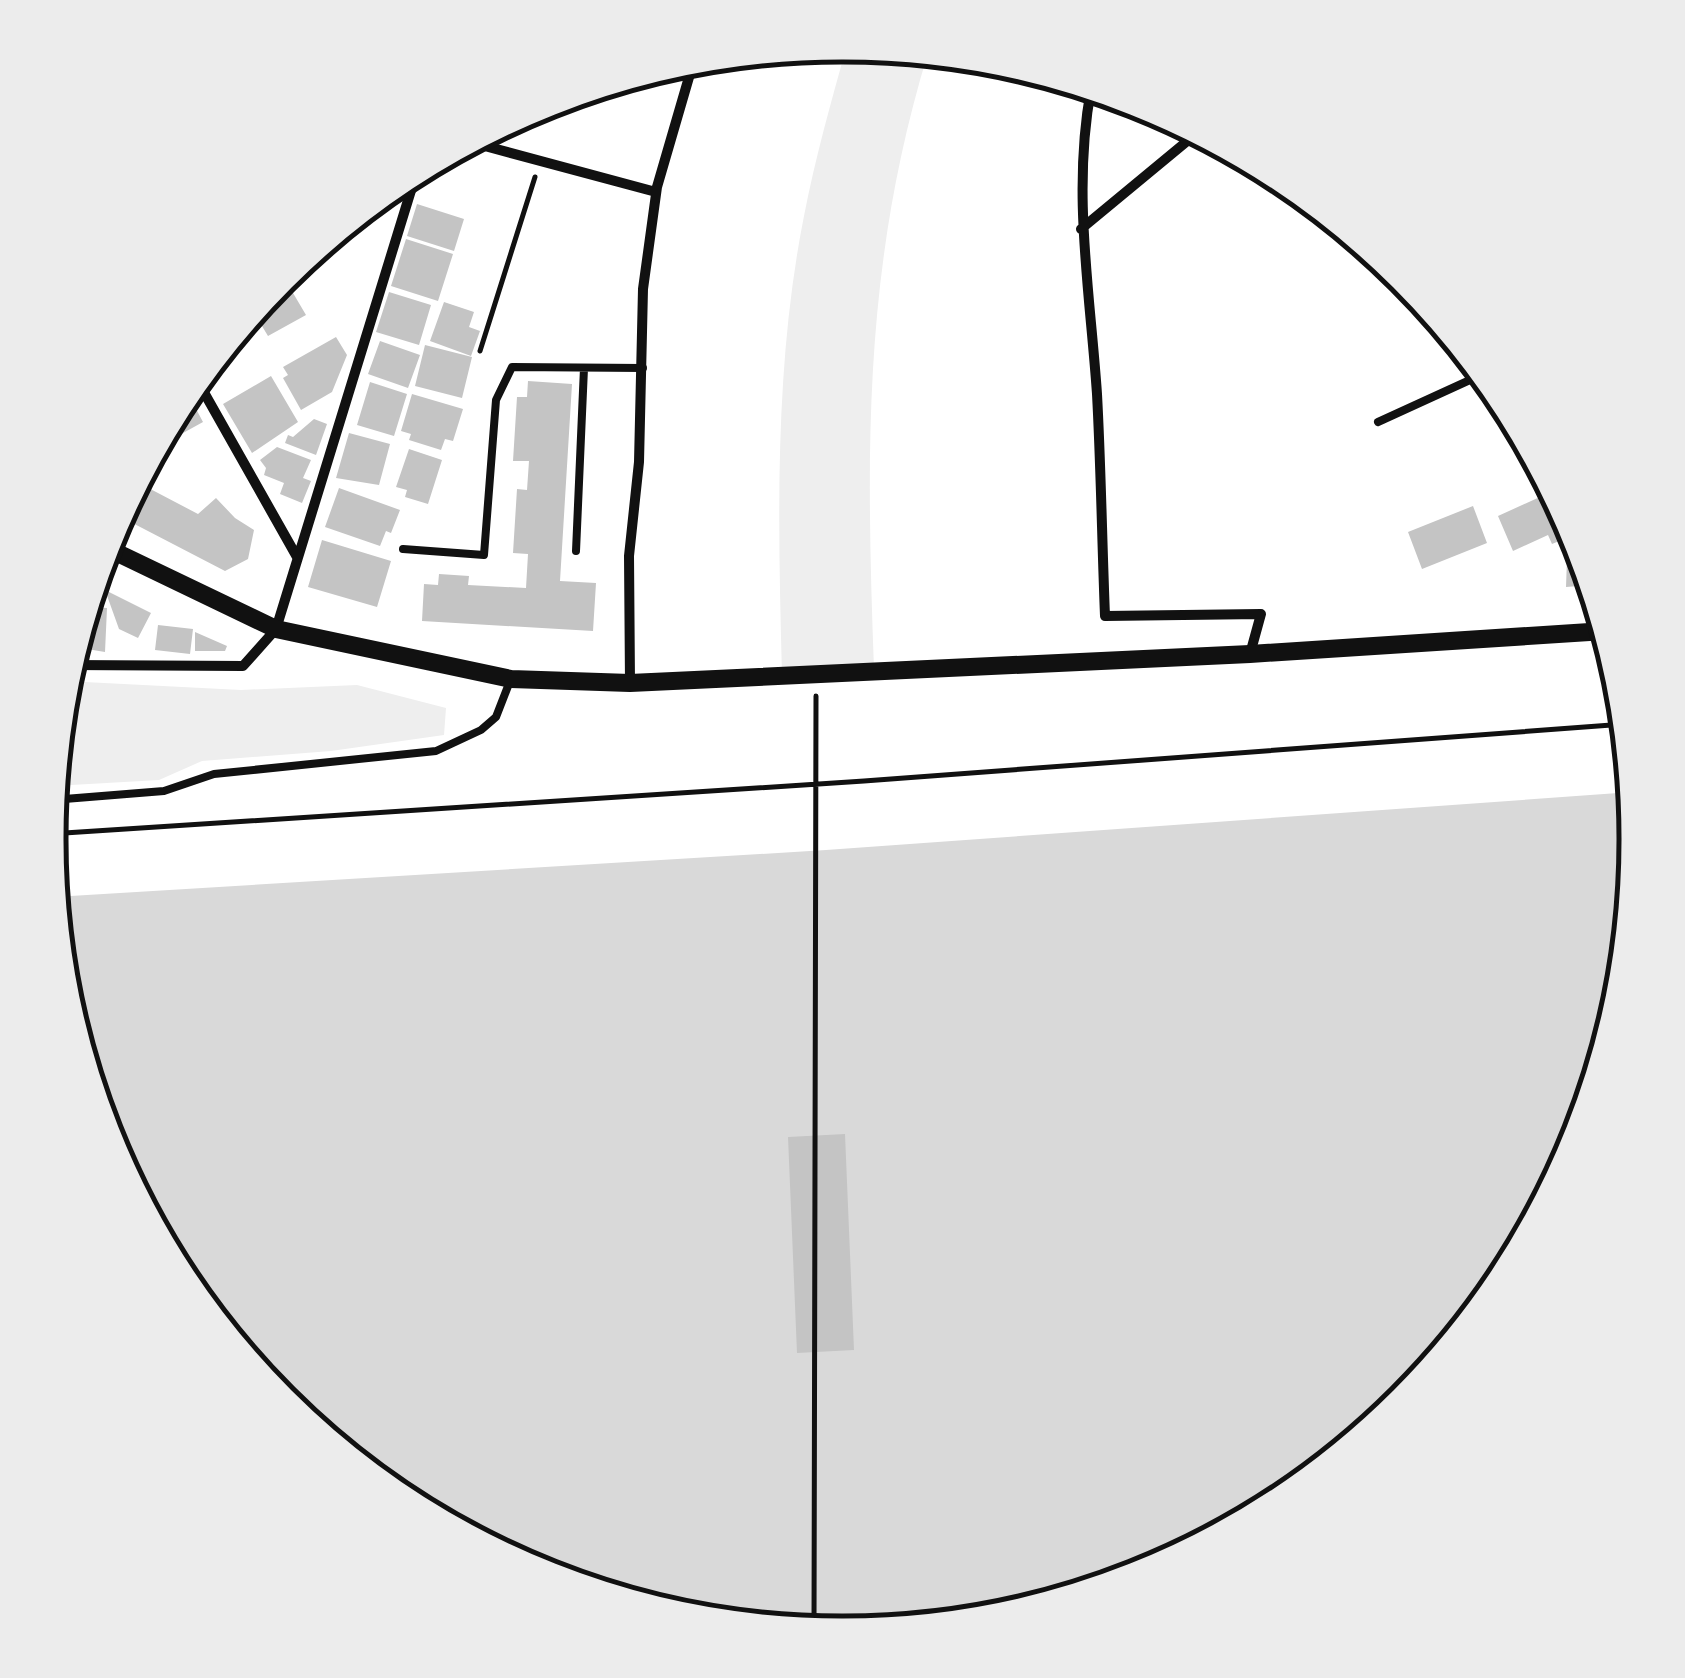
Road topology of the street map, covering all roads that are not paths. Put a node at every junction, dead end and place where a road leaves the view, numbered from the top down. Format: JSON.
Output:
{"nodes":[{"id":1,"x":689,"y":77,"type":"edge"},
{"id":2,"x":1088,"y":103,"type":"edge"},
{"id":3,"x":1185,"y":142,"type":"edge"},
{"id":4,"x":490,"y":148,"type":"edge"},
{"id":5,"x":656,"y":192,"type":"junction"},
{"id":6,"x":409,"y":195,"type":"edge"},
{"id":7,"x":1081,"y":229,"type":"junction"},
{"id":8,"x":584,"y":368,"type":"junction"},
{"id":9,"x":644,"y":368,"type":"junction"},
{"id":10,"x":1469,"y":380,"type":"edge"},
{"id":11,"x":205,"y":396,"type":"edge"},
{"id":12,"x":1378,"y":422,"type":"dead end"},
{"id":13,"x":403,"y":550,"type":"dead end"},
{"id":14,"x":576,"y":551,"type":"dead end"},
{"id":15,"x":120,"y":554,"type":"edge"},
{"id":16,"x":297,"y":557,"type":"junction"},
{"id":17,"x":276,"y":629,"type":"junction"},
{"id":18,"x":1591,"y":632,"type":"edge"},
{"id":19,"x":1250,"y":654,"type":"junction"},
{"id":20,"x":86,"y":665,"type":"edge"},
{"id":21,"x":511,"y":679,"type":"junction"},
{"id":22,"x":630,"y":683,"type":"junction"},
{"id":23,"x":68,"y":799,"type":"edge"}],
"edges":[{"from":1,"to":5,"type":"street"},
{"from":2,"to":7,"type":"street"},
{"from":3,"to":7,"type":"street"},
{"from":4,"to":5,"type":"street"},
{"from":5,"to":9,"type":"street"},
{"from":6,"to":16,"type":"street"},
{"from":7,"to":19,"type":"street"},
{"from":8,"to":9,"type":"lane"},
{"from":8,"to":13,"type":"lane"},
{"from":8,"to":14,"type":"lane"},
{"from":9,"to":22,"type":"street"},
{"from":10,"to":12,"type":"lane"},
{"from":11,"to":16,"type":"street"},
{"from":15,"to":17,"type":"street"},
{"from":16,"to":17,"type":"street"},
{"from":17,"to":20,"type":"street"},
{"from":17,"to":21,"type":"street"},
{"from":18,"to":19,"type":"street"},
{"from":19,"to":22,"type":"street"},
{"from":21,"to":22,"type":"street"},
{"from":21,"to":23,"type":"lane"}]}
